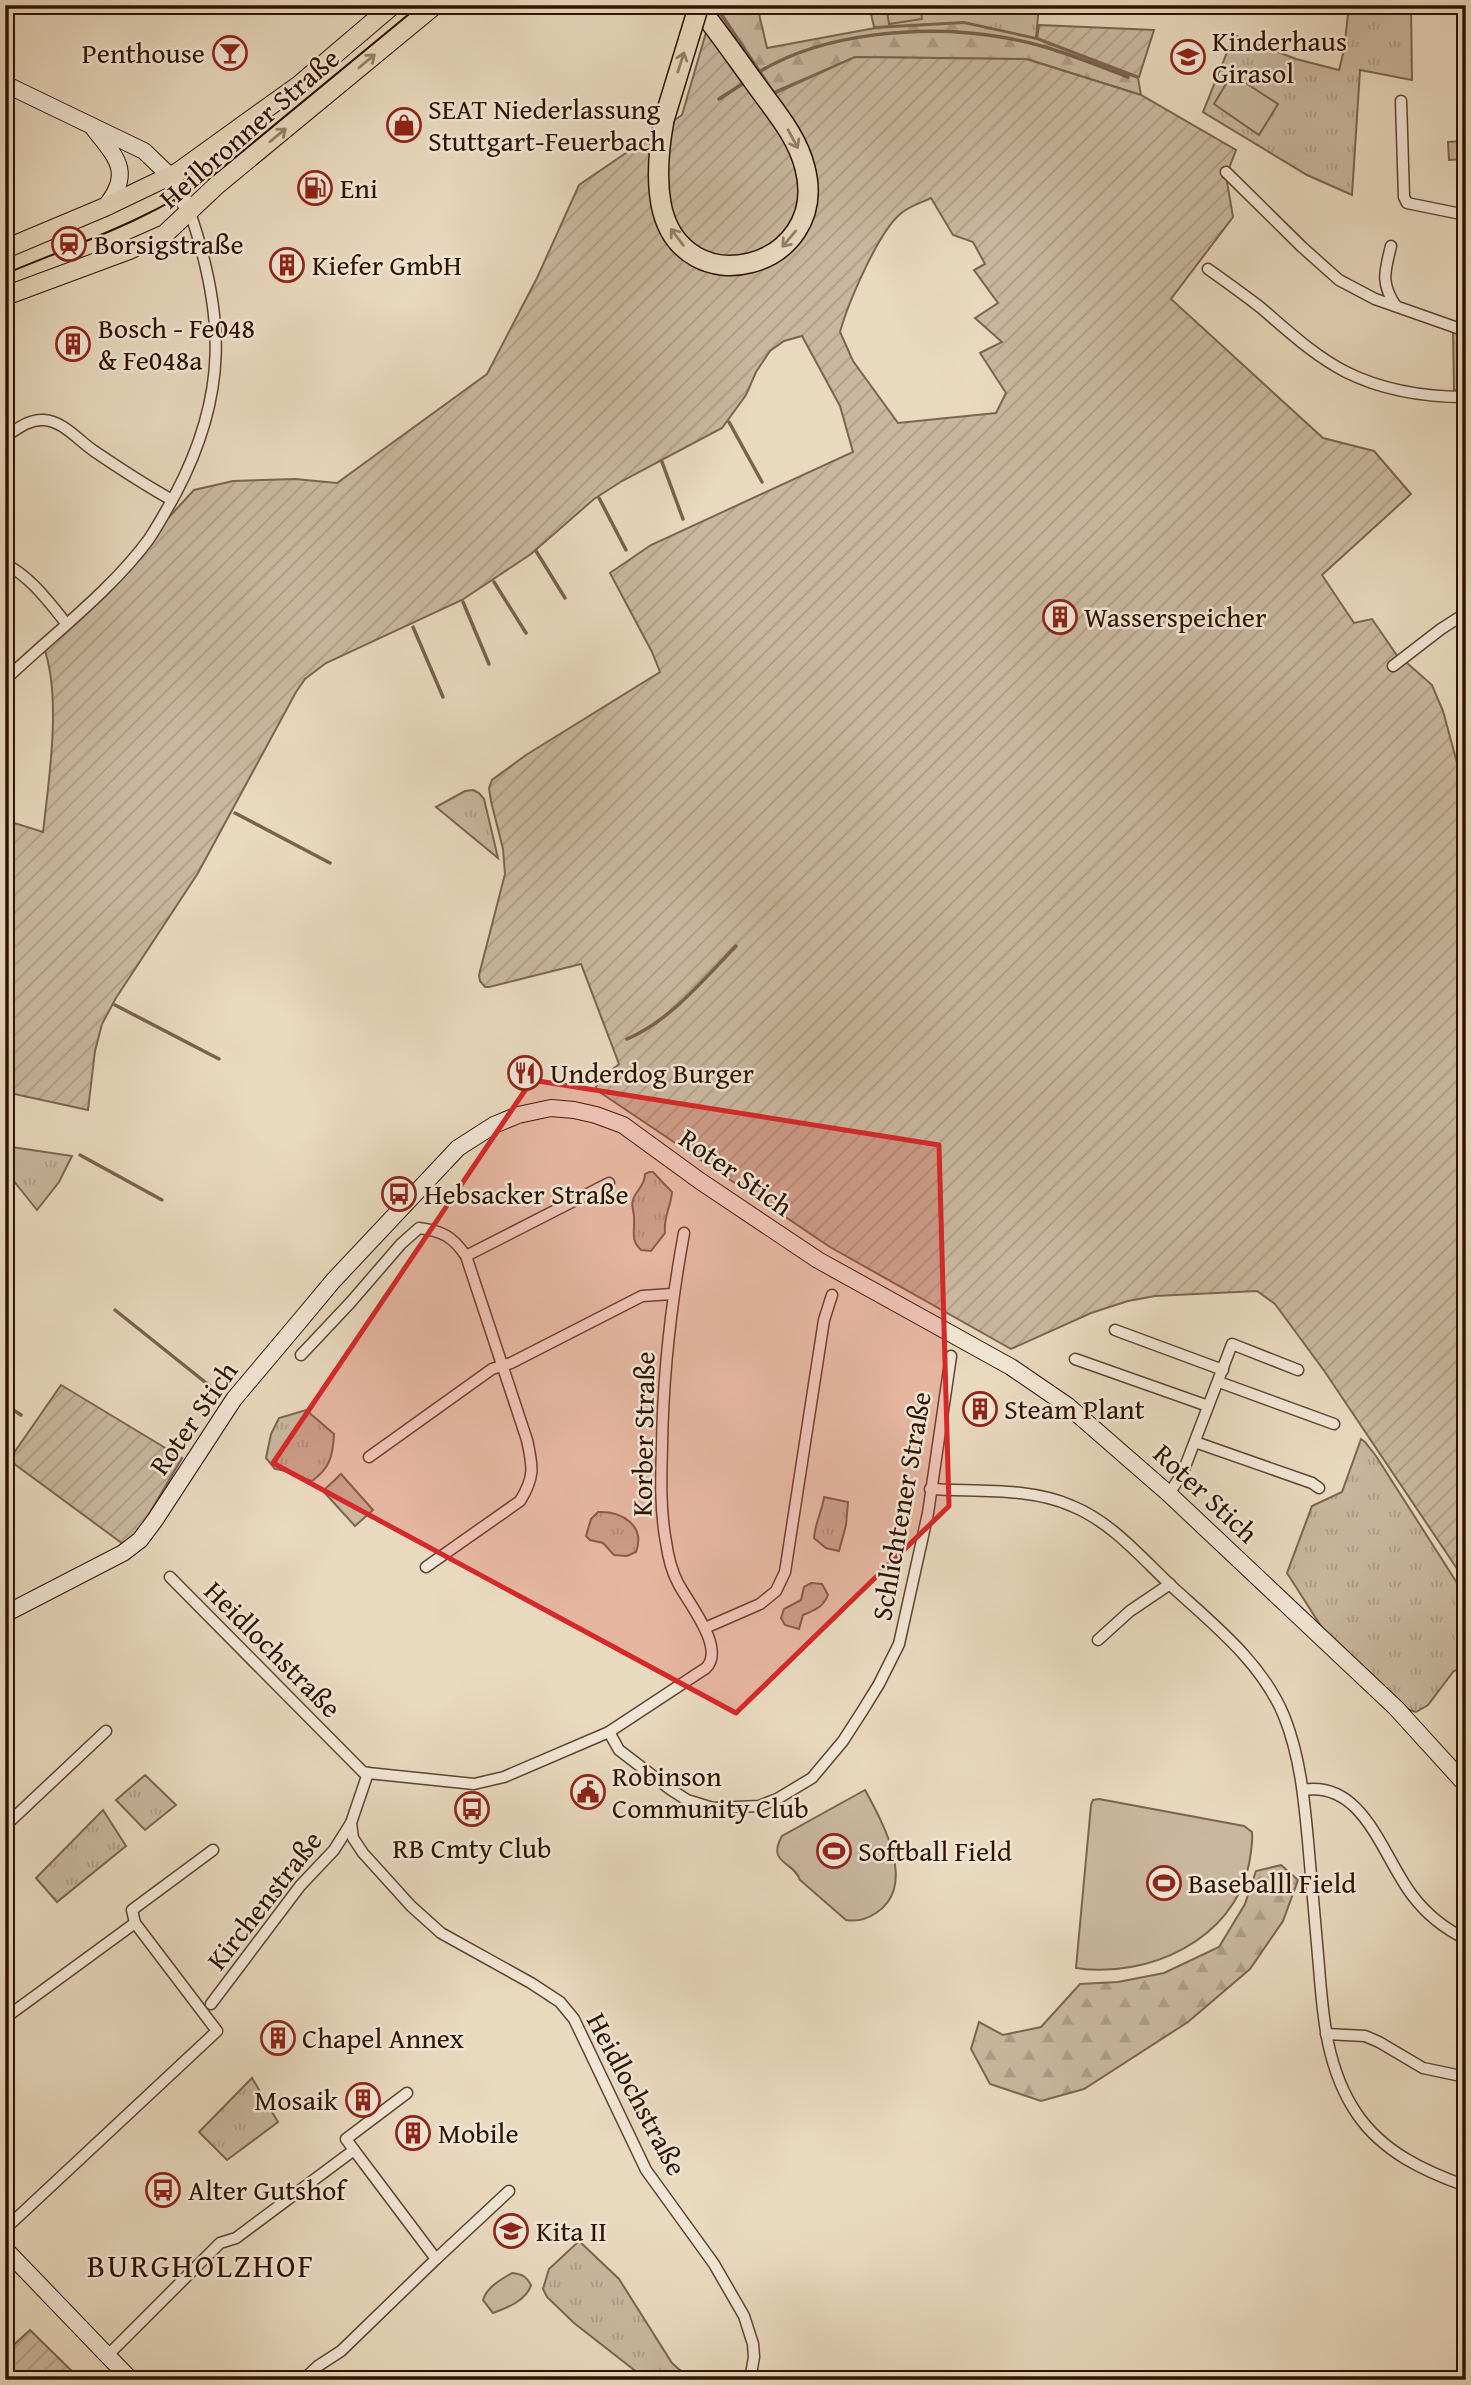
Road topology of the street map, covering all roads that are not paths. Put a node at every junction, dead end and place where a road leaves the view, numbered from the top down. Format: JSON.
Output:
{"nodes":[{"id":1,"x":393,"y":5,"type":"edge"},
{"id":2,"x":435,"y":5,"type":"edge"},
{"id":3,"x":698,"y":5,"type":"edge"},
{"id":4,"x":5,"y":84,"type":"edge"},
{"id":5,"x":1401,"y":101,"type":"dead end"},
{"id":6,"x":90,"y":125,"type":"junction"},
{"id":7,"x":1226,"y":172,"type":"dead end"},
{"id":8,"x":171,"y":177,"type":"junction"},
{"id":9,"x":105,"y":207,"type":"junction"},
{"id":10,"x":190,"y":212,"type":"junction"},
{"id":11,"x":1466,"y":215,"type":"edge"},
{"id":12,"x":1391,"y":246,"type":"dead end"},
{"id":13,"x":5,"y":249,"type":"edge"},
{"id":14,"x":1208,"y":269,"type":"dead end"},
{"id":15,"x":5,"y":296,"type":"edge"},
{"id":16,"x":1396,"y":306,"type":"junction"},
{"id":17,"x":1466,"y":331,"type":"edge"},
{"id":18,"x":1464,"y":397,"type":"edge"},
{"id":19,"x":1466,"y":433,"type":"edge"},
{"id":20,"x":5,"y":437,"type":"edge"},
{"id":21,"x":172,"y":500,"type":"junction"},
{"id":22,"x":5,"y":564,"type":"edge"},
{"id":23,"x":1466,"y":613,"type":"edge"},
{"id":24,"x":66,"y":623,"type":"junction"},
{"id":25,"x":1393,"y":666,"type":"dead end"},
{"id":26,"x":5,"y":680,"type":"edge"},
{"id":27,"x":609,"y":1183,"type":"dead end"},
{"id":28,"x":684,"y":1233,"type":"dead end"},
{"id":29,"x":466,"y":1256,"type":"junction"},
{"id":30,"x":672,"y":1294,"type":"junction"},
{"id":31,"x":832,"y":1295,"type":"dead end"},
{"id":32,"x":1115,"y":1330,"type":"dead end"},
{"id":33,"x":301,"y":1355,"type":"dead end"},
{"id":34,"x":951,"y":1356,"type":"dead end"},
{"id":35,"x":1075,"y":1359,"type":"dead end"},
{"id":36,"x":502,"y":1366,"type":"junction"},
{"id":37,"x":1223,"y":1370,"type":"junction"},
{"id":38,"x":1297,"y":1370,"type":"dead end"},
{"id":39,"x":1219,"y":1382,"type":"junction"},
{"id":40,"x":1208,"y":1406,"type":"junction"},
{"id":41,"x":1334,"y":1424,"type":"dead end"},
{"id":42,"x":1195,"y":1441,"type":"junction"},
{"id":43,"x":369,"y":1457,"type":"dead end"},
{"id":44,"x":1319,"y":1488,"type":"dead end"},
{"id":45,"x":930,"y":1489,"type":"junction"},
{"id":46,"x":1169,"y":1494,"type":"junction"},
{"id":47,"x":426,"y":1567,"type":"dead end"},
{"id":48,"x":170,"y":1577,"type":"dead end"},
{"id":49,"x":1170,"y":1584,"type":"junction"},
{"id":50,"x":5,"y":1614,"type":"edge"},
{"id":51,"x":705,"y":1628,"type":"junction"},
{"id":52,"x":1098,"y":1640,"type":"dead end"},
{"id":53,"x":106,"y":1731,"type":"dead end"},
{"id":54,"x":609,"y":1732,"type":"junction"},
{"id":55,"x":368,"y":1773,"type":"junction"},
{"id":56,"x":1466,"y":1785,"type":"edge"},
{"id":57,"x":1303,"y":1790,"type":"junction"},
{"id":58,"x":351,"y":1823,"type":"junction"},
{"id":59,"x":5,"y":1826,"type":"edge"},
{"id":60,"x":213,"y":1850,"type":"dead end"},
{"id":61,"x":135,"y":1923,"type":"junction"},
{"id":62,"x":1466,"y":1940,"type":"edge"},
{"id":63,"x":211,"y":2004,"type":"dead end"},
{"id":64,"x":5,"y":2018,"type":"edge"},
{"id":65,"x":1326,"y":2034,"type":"junction"},
{"id":66,"x":1466,"y":2077,"type":"edge"},
{"id":67,"x":407,"y":2093,"type":"dead end"},
{"id":68,"x":354,"y":2150,"type":"junction"},
{"id":69,"x":1466,"y":2186,"type":"edge"},
{"id":70,"x":509,"y":2192,"type":"dead end"},
{"id":71,"x":5,"y":2229,"type":"edge"},
{"id":72,"x":5,"y":2249,"type":"edge"},
{"id":73,"x":436,"y":2259,"type":"junction"},
{"id":74,"x":107,"y":2356,"type":"junction"},
{"id":75,"x":131,"y":2380,"type":"edge"},
{"id":76,"x":303,"y":2380,"type":"edge"},
{"id":77,"x":750,"y":2380,"type":"edge"}],
"edges":[{"from":1,"to":8,"type":"main road","name":"Heilbronner Straße"},
{"from":10,"to":2,"type":"main road","name":"Heilbronner Straße","one_way":true},
{"from":3,"to":3,"type":"highway","one_way":true,"bridge":true},
{"from":4,"to":6,"type":"street"},
{"from":5,"to":11,"type":"street"},
{"from":6,"to":8,"type":"street"},
{"from":6,"to":9,"type":"street"},
{"from":7,"to":16,"type":"street"},
{"from":8,"to":9,"type":"main road","name":"Heilbronner Straße"},
{"from":8,"to":10,"type":"street"},
{"from":9,"to":13,"type":"main road","name":"Heilbronner Straße"},
{"from":10,"to":15,"type":"main road","name":"Heilbronner Straße"},
{"from":10,"to":21,"type":"street"},
{"from":12,"to":16,"type":"street"},
{"from":14,"to":18,"type":"street"},
{"from":16,"to":17,"type":"street"},
{"from":18,"to":19,"type":"street"},
{"from":20,"to":21,"type":"street"},
{"from":21,"to":24,"type":"street"},
{"from":22,"to":24,"type":"street"},
{"from":23,"to":25,"type":"street"},
{"from":24,"to":26,"type":"street"},
{"from":27,"to":29,"type":"street"},
{"from":28,"to":30,"type":"street","name":"Korber Straße"},
{"from":29,"to":33,"type":"street"},
{"from":29,"to":36,"type":"street"},
{"from":30,"to":36,"type":"street"},
{"from":30,"to":51,"type":"street","name":"Korber Straße"},
{"from":31,"to":51,"type":"street"},
{"from":32,"to":37,"type":"street"},
{"from":34,"to":45,"type":"street","name":"Schlichtener Straße"},
{"from":35,"to":40,"type":"street"},
{"from":36,"to":43,"type":"street"},
{"from":36,"to":47,"type":"street"},
{"from":37,"to":38,"type":"street"},
{"from":37,"to":39,"type":"street"},
{"from":39,"to":40,"type":"street"},
{"from":39,"to":41,"type":"street"},
{"from":40,"to":42,"type":"street"},
{"from":42,"to":44,"type":"street"},
{"from":42,"to":46,"type":"street"},
{"from":45,"to":49,"type":"street"},
{"from":45,"to":54,"type":"street","name":"Schlichtener Straße"},
{"from":46,"to":50,"type":"street","name":"Roter Stich"},
{"from":46,"to":56,"type":"street","name":"Roter Stich"},
{"from":48,"to":55,"type":"street","name":"Heidlochstraße"},
{"from":49,"to":52,"type":"street"},
{"from":49,"to":57,"type":"street"},
{"from":51,"to":54,"type":"street","name":"Korber Straße"},
{"from":53,"to":59,"type":"street"},
{"from":54,"to":55,"type":"street","name":"Korber Straße"},
{"from":55,"to":58,"type":"street"},
{"from":57,"to":62,"type":"street"},
{"from":57,"to":65,"type":"street"},
{"from":58,"to":63,"type":"street","name":"Kirchenstraße"},
{"from":58,"to":77,"type":"street","name":"Heidlochstraße"},
{"from":60,"to":61,"type":"street"},
{"from":61,"to":64,"type":"street"},
{"from":61,"to":71,"type":"street"},
{"from":65,"to":66,"type":"street"},
{"from":65,"to":69,"type":"street"},
{"from":67,"to":68,"type":"street"},
{"from":68,"to":73,"type":"street"},
{"from":68,"to":74,"type":"street"},
{"from":70,"to":73,"type":"street"},
{"from":72,"to":74,"type":"street"},
{"from":73,"to":76,"type":"street"},
{"from":74,"to":75,"type":"street"}]}
